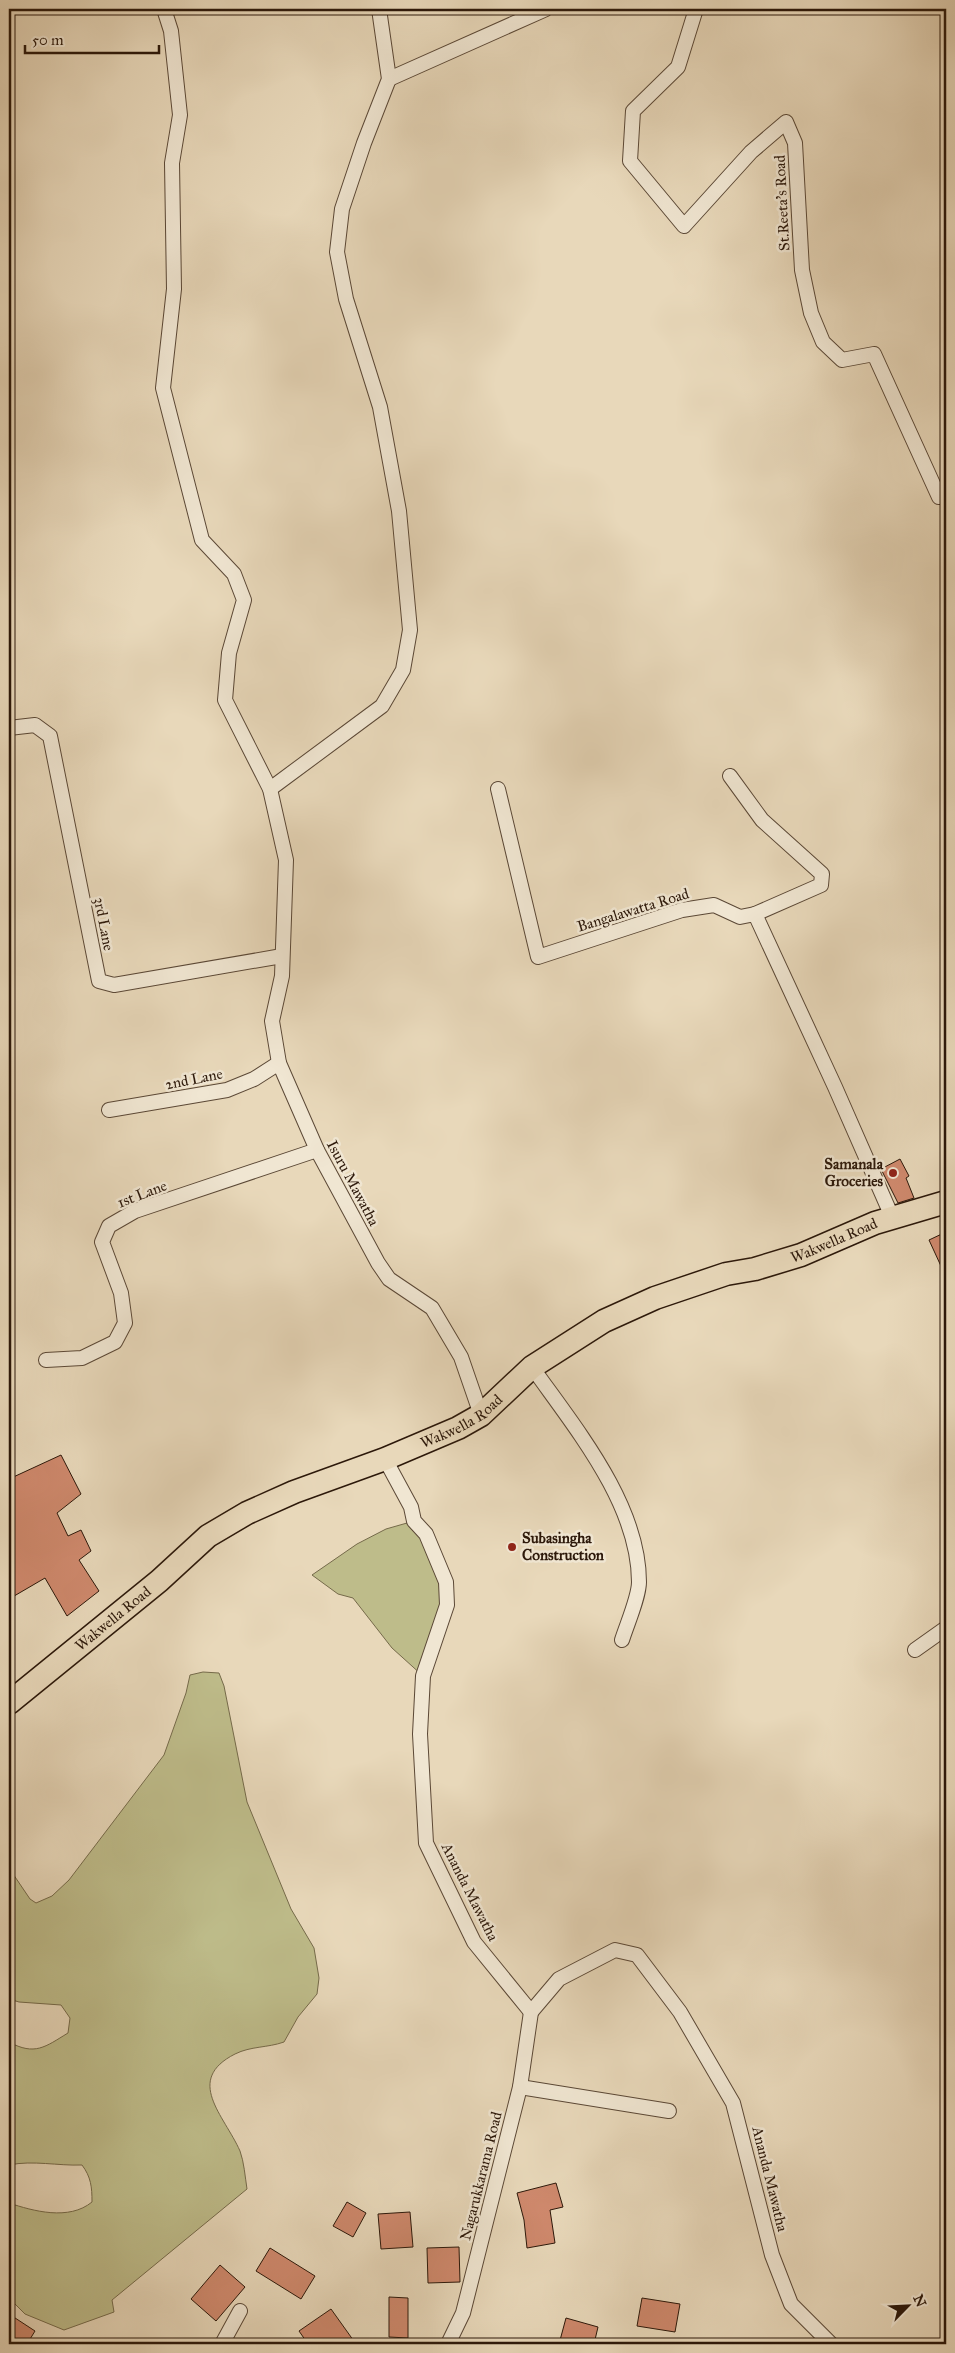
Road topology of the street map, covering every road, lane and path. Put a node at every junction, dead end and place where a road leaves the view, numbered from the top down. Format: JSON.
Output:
{"nodes":[{"id":1,"x":164,"y":9,"type":"edge"},
{"id":2,"x":379,"y":9,"type":"edge"},
{"id":3,"x":546,"y":9,"type":"edge"},
{"id":4,"x":696,"y":9,"type":"edge"},
{"id":5,"x":389,"y":79,"type":"junction"},
{"id":6,"x":946,"y":496,"type":"edge"},
{"id":7,"x":9,"y":728,"type":"edge"},
{"id":8,"x":730,"y":776,"type":"dead end"},
{"id":9,"x":270,"y":789,"type":"junction"},
{"id":10,"x":498,"y":789,"type":"dead end"},
{"id":11,"x":755,"y":914,"type":"junction"},
{"id":12,"x":282,"y":956,"type":"junction"},
{"id":13,"x":279,"y":1063,"type":"junction"},
{"id":14,"x":109,"y":1110,"type":"dead end"},
{"id":15,"x":317,"y":1150,"type":"junction"},
{"id":16,"x":946,"y":1202,"type":"edge"},
{"id":17,"x":893,"y":1219,"type":"junction"},
{"id":18,"x":46,"y":1360,"type":"dead end"},
{"id":19,"x":532,"y":1367,"type":"junction"},
{"id":20,"x":481,"y":1415,"type":"junction"},
{"id":21,"x":385,"y":1459,"type":"junction"},
{"id":22,"x":946,"y":1628,"type":"edge"},
{"id":23,"x":622,"y":1640,"type":"dead end"},
{"id":24,"x":915,"y":1650,"type":"dead end"},
{"id":25,"x":9,"y":1704,"type":"edge"},
{"id":26,"x":531,"y":2012,"type":"junction"},
{"id":27,"x":520,"y":2087,"type":"junction"},
{"id":28,"x":669,"y":2111,"type":"dead end"},
{"id":29,"x":240,"y":2311,"type":"dead end"},
{"id":30,"x":222,"y":2344,"type":"edge"},
{"id":31,"x":448,"y":2344,"type":"edge"},
{"id":32,"x":831,"y":2344,"type":"edge"}],
"edges":[{"from":1,"to":9,"type":"street","name":"Isuru Mawatha"},
{"from":2,"to":5,"type":"street"},
{"from":3,"to":5,"type":"street"},
{"from":4,"to":6,"type":"street","name":"St.Reeta's Road"},
{"from":5,"to":9,"type":"street"},
{"from":7,"to":12,"type":"street","name":"3rd Lane"},
{"from":8,"to":11,"type":"street"},
{"from":9,"to":12,"type":"street","name":"Isuru Mawatha"},
{"from":10,"to":11,"type":"street","name":"Bangalawatta Road"},
{"from":11,"to":17,"type":"street"},
{"from":12,"to":13,"type":"street","name":"Isuru Mawatha"},
{"from":13,"to":14,"type":"street","name":"2nd Lane"},
{"from":13,"to":15,"type":"street","name":"Isuru Mawatha"},
{"from":15,"to":18,"type":"street","name":"1st Lane"},
{"from":15,"to":20,"type":"street","name":"Isuru Mawatha"},
{"from":16,"to":17,"type":"main road","name":"Wakwella Road"},
{"from":17,"to":19,"type":"main road","name":"Wakwella Road"},
{"from":19,"to":20,"type":"main road","name":"Wakwella Road"},
{"from":19,"to":23,"type":"street"},
{"from":20,"to":21,"type":"main road","name":"Wakwella Road"},
{"from":21,"to":25,"type":"main road","name":"Wakwella Road"},
{"from":21,"to":26,"type":"street","name":"Ananda Mawatha"},
{"from":22,"to":24,"type":"street"},
{"from":26,"to":27,"type":"street","name":"Nagarukkarama Road"},
{"from":26,"to":32,"type":"street","name":"Ananda Mawatha"},
{"from":27,"to":28,"type":"street"},
{"from":27,"to":31,"type":"street","name":"Nagarukkarama Road"},
{"from":29,"to":30,"type":"street"}]}
